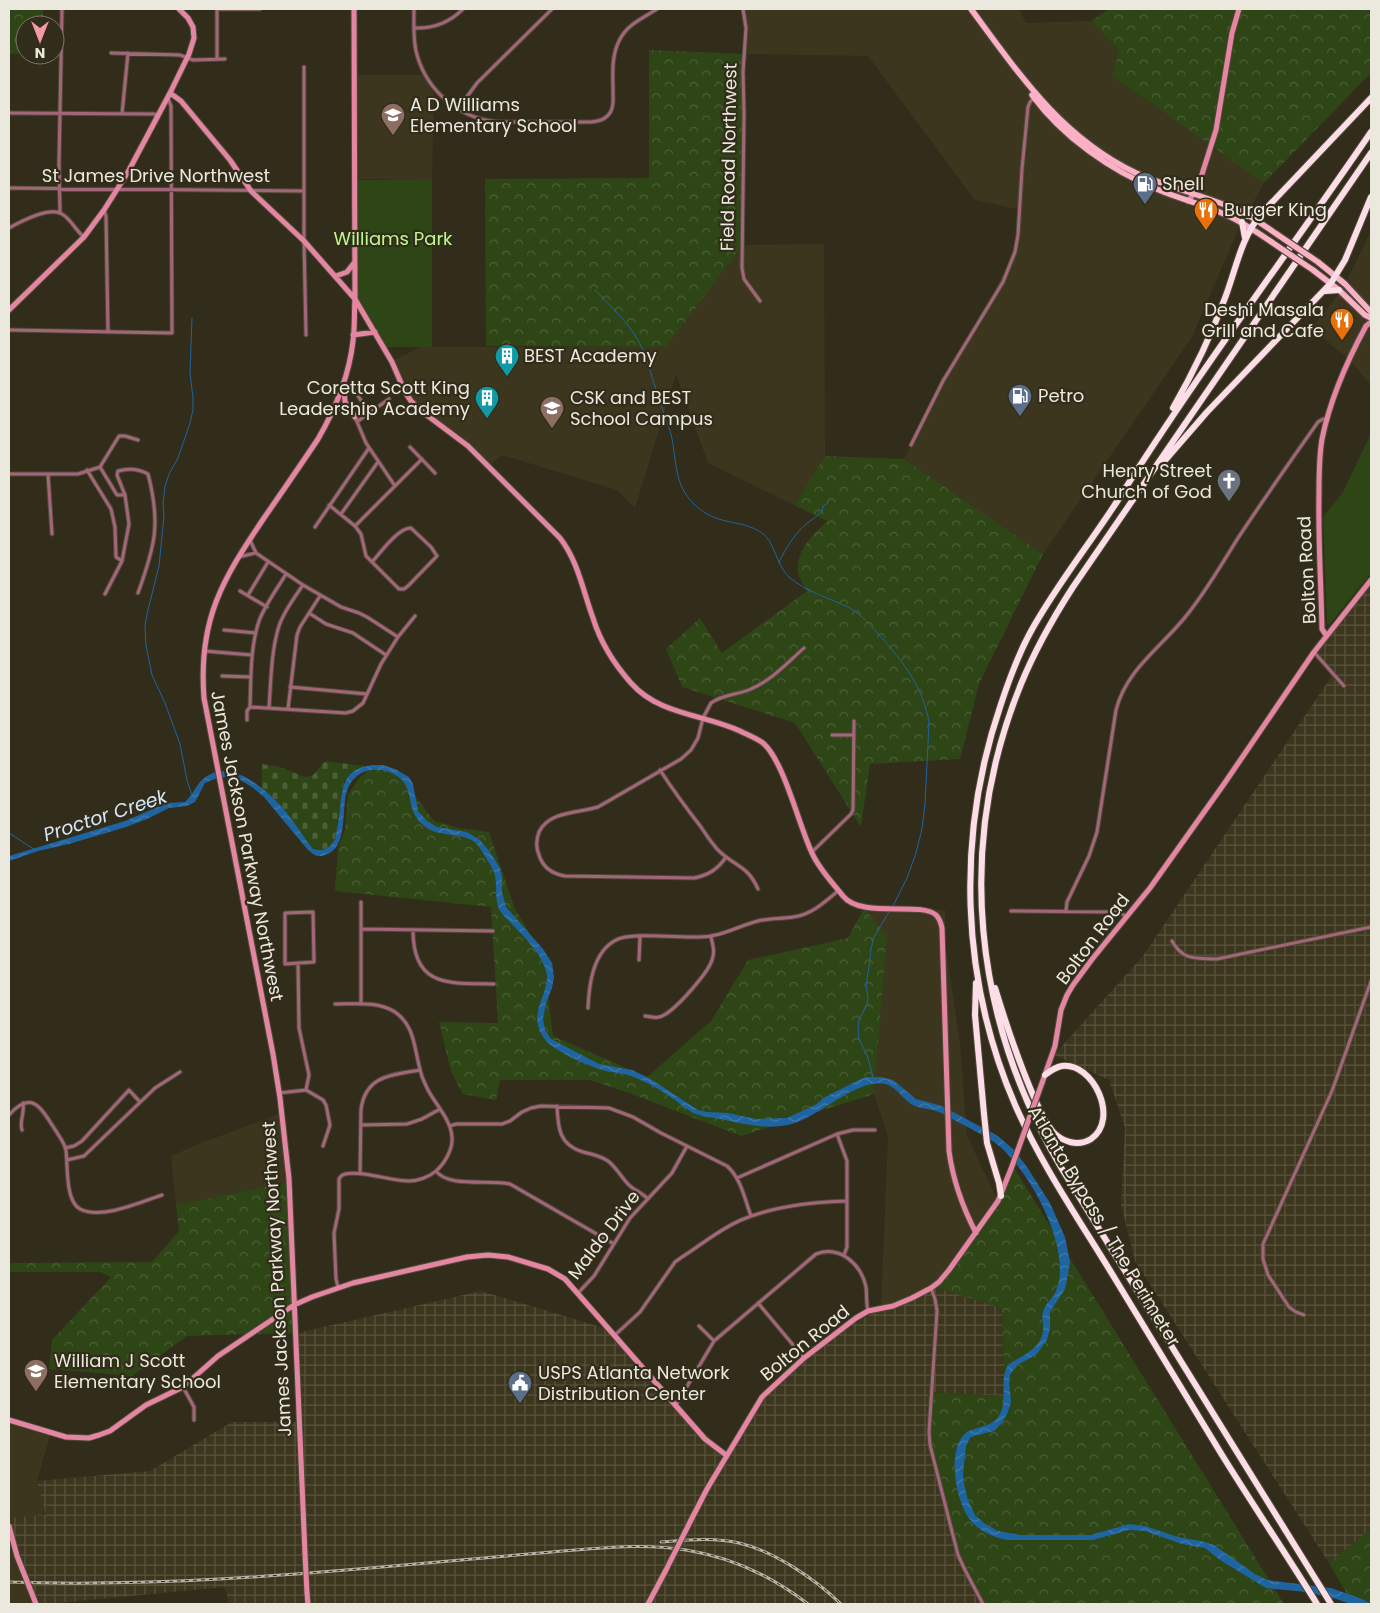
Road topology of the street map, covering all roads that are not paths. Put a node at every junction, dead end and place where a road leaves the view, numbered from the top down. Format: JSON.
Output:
{"nodes":[{"id":1,"x":62,"y":9,"type":"edge"},
{"id":2,"x":179,"y":9,"type":"edge"},
{"id":3,"x":218,"y":9,"type":"edge"},
{"id":4,"x":260,"y":9,"type":"edge"},
{"id":5,"x":354,"y":9,"type":"edge"},
{"id":6,"x":414,"y":9,"type":"edge"},
{"id":7,"x":463,"y":9,"type":"edge"},
{"id":8,"x":552,"y":9,"type":"edge"},
{"id":9,"x":657,"y":9,"type":"edge"},
{"id":10,"x":743,"y":9,"type":"edge"},
{"id":11,"x":971,"y":9,"type":"edge"},
{"id":12,"x":1239,"y":9,"type":"edge"},
{"id":13,"x":414,"y":28,"type":"junction"},
{"id":14,"x":111,"y":53,"type":"dead end"},
{"id":15,"x":128,"y":53,"type":"junction"},
{"id":16,"x":188,"y":58,"type":"junction"},
{"id":17,"x":218,"y":59,"type":"junction"},
{"id":18,"x":225,"y":59,"type":"dead end"},
{"id":19,"x":304,"y":67,"type":"dead end"},
{"id":20,"x":169,"y":96,"type":"junction"},
{"id":21,"x":1036,"y":97,"type":"junction"},
{"id":22,"x":1371,"y":98,"type":"edge"},
{"id":23,"x":458,"y":109,"type":"junction"},
{"id":24,"x":9,"y":113,"type":"edge"},
{"id":25,"x":60,"y":113,"type":"junction"},
{"id":26,"x":122,"y":114,"type":"junction"},
{"id":27,"x":158,"y":115,"type":"junction"},
{"id":28,"x":1371,"y":132,"type":"edge"},
{"id":29,"x":1371,"y":153,"type":"edge"},
{"id":30,"x":9,"y":188,"type":"edge"},
{"id":31,"x":60,"y":189,"type":"junction"},
{"id":32,"x":118,"y":190,"type":"junction"},
{"id":33,"x":172,"y":190,"type":"junction"},
{"id":34,"x":251,"y":191,"type":"junction"},
{"id":35,"x":304,"y":191,"type":"junction"},
{"id":36,"x":1194,"y":195,"type":"junction"},
{"id":37,"x":1371,"y":197,"type":"edge"},
{"id":38,"x":1188,"y":201,"type":"junction"},
{"id":39,"x":104,"y":210,"type":"junction"},
{"id":40,"x":1265,"y":210,"type":"junction"},
{"id":41,"x":60,"y":212,"type":"junction"},
{"id":42,"x":1248,"y":216,"type":"junction"},
{"id":43,"x":1256,"y":220,"type":"junction"},
{"id":44,"x":1242,"y":222,"type":"junction"},
{"id":45,"x":9,"y":228,"type":"edge"},
{"id":46,"x":1251,"y":228,"type":"junction"},
{"id":47,"x":84,"y":238,"type":"junction"},
{"id":48,"x":1245,"y":238,"type":"junction"},
{"id":49,"x":304,"y":241,"type":"junction"},
{"id":50,"x":354,"y":263,"type":"junction"},
{"id":51,"x":336,"y":276,"type":"junction"},
{"id":52,"x":1336,"y":276,"type":"junction"},
{"id":53,"x":1332,"y":283,"type":"junction"},
{"id":54,"x":1339,"y":290,"type":"junction"},
{"id":55,"x":1324,"y":292,"type":"junction"},
{"id":56,"x":355,"y":299,"type":"junction"},
{"id":57,"x":760,"y":301,"type":"dead end"},
{"id":58,"x":9,"y":310,"type":"edge"},
{"id":59,"x":1371,"y":312,"type":"edge"},
{"id":60,"x":1371,"y":318,"type":"edge"},
{"id":61,"x":1371,"y":322,"type":"edge"},
{"id":62,"x":9,"y":330,"type":"edge"},
{"id":63,"x":108,"y":332,"type":"junction"},
{"id":64,"x":375,"y":332,"type":"junction"},
{"id":65,"x":306,"y":335,"type":"dead end"},
{"id":66,"x":353,"y":336,"type":"junction"},
{"id":67,"x":344,"y":385,"type":"junction"},
{"id":68,"x":355,"y":391,"type":"dead end"},
{"id":69,"x":389,"y":399,"type":"dead end"},
{"id":70,"x":336,"y":407,"type":"junction"},
{"id":71,"x":369,"y":413,"type":"junction"},
{"id":72,"x":356,"y":419,"type":"junction"},
{"id":73,"x":1328,"y":419,"type":"junction"},
{"id":74,"x":138,"y":440,"type":"dead end"},
{"id":75,"x":1152,"y":444,"type":"junction"},
{"id":76,"x":911,"y":445,"type":"dead end"},
{"id":77,"x":410,"y":447,"type":"dead end"},
{"id":78,"x":369,"y":448,"type":"junction"},
{"id":79,"x":422,"y":459,"type":"junction"},
{"id":80,"x":378,"y":462,"type":"junction"},
{"id":81,"x":100,"y":467,"type":"junction"},
{"id":82,"x":87,"y":470,"type":"junction"},
{"id":83,"x":436,"y":473,"type":"dead end"},
{"id":84,"x":9,"y":474,"type":"edge"},
{"id":85,"x":48,"y":474,"type":"junction"},
{"id":86,"x":395,"y":486,"type":"junction"},
{"id":87,"x":1139,"y":491,"type":"junction"},
{"id":88,"x":125,"y":495,"type":"junction"},
{"id":89,"x":329,"y":505,"type":"junction"},
{"id":90,"x":341,"y":514,"type":"junction"},
{"id":91,"x":356,"y":526,"type":"junction"},
{"id":92,"x":315,"y":527,"type":"dead end"},
{"id":93,"x":52,"y":534,"type":"dead end"},
{"id":94,"x":250,"y":540,"type":"junction"},
{"id":95,"x":256,"y":553,"type":"junction"},
{"id":96,"x":238,"y":557,"type":"junction"},
{"id":97,"x":122,"y":561,"type":"junction"},
{"id":98,"x":268,"y":562,"type":"junction"},
{"id":99,"x":372,"y":562,"type":"junction"},
{"id":100,"x":286,"y":574,"type":"junction"},
{"id":101,"x":1371,"y":580,"type":"edge"},
{"id":102,"x":303,"y":586,"type":"junction"},
{"id":103,"x":240,"y":590,"type":"dead end"},
{"id":104,"x":138,"y":593,"type":"dead end"},
{"id":105,"x":105,"y":594,"type":"dead end"},
{"id":106,"x":248,"y":595,"type":"junction"},
{"id":107,"x":320,"y":596,"type":"junction"},
{"id":108,"x":267,"y":607,"type":"junction"},
{"id":109,"x":309,"y":613,"type":"junction"},
{"id":110,"x":415,"y":616,"type":"dead end"},
{"id":111,"x":224,"y":630,"type":"dead end"},
{"id":112,"x":256,"y":633,"type":"junction"},
{"id":113,"x":1326,"y":635,"type":"junction"},
{"id":114,"x":398,"y":637,"type":"junction"},
{"id":115,"x":804,"y":648,"type":"dead end"},
{"id":116,"x":204,"y":651,"type":"junction"},
{"id":117,"x":1314,"y":652,"type":"junction"},
{"id":118,"x":386,"y":654,"type":"junction"},
{"id":119,"x":252,"y":655,"type":"junction"},
{"id":120,"x":222,"y":676,"type":"dead end"},
{"id":121,"x":251,"y":677,"type":"junction"},
{"id":122,"x":1344,"y":686,"type":"dead end"},
{"id":123,"x":290,"y":687,"type":"junction"},
{"id":124,"x":367,"y":694,"type":"junction"},
{"id":125,"x":250,"y":706,"type":"junction"},
{"id":126,"x":269,"y":708,"type":"junction"},
{"id":127,"x":288,"y":709,"type":"junction"},
{"id":128,"x":703,"y":718,"type":"junction"},
{"id":129,"x":247,"y":720,"type":"dead end"},
{"id":130,"x":854,"y":721,"type":"dead end"},
{"id":131,"x":832,"y":735,"type":"dead end"},
{"id":132,"x":854,"y":735,"type":"junction"},
{"id":133,"x":660,"y":770,"type":"junction"},
{"id":134,"x":811,"y":852,"type":"junction"},
{"id":135,"x":726,"y":857,"type":"junction"},
{"id":136,"x":758,"y":889,"type":"dead end"},
{"id":137,"x":839,"y":890,"type":"junction"},
{"id":138,"x":361,"y":902,"type":"dead end"},
{"id":139,"x":1012,"y":911,"type":"dead end"},
{"id":140,"x":1066,"y":911,"type":"junction"},
{"id":141,"x":1126,"y":916,"type":"junction"},
{"id":142,"x":1371,"y":927,"type":"edge"},
{"id":143,"x":361,"y":929,"type":"junction"},
{"id":144,"x":412,"y":930,"type":"junction"},
{"id":145,"x":493,"y":931,"type":"dead end"},
{"id":146,"x":640,"y":936,"type":"junction"},
{"id":147,"x":711,"y":937,"type":"junction"},
{"id":148,"x":1172,"y":941,"type":"dead end"},
{"id":149,"x":639,"y":960,"type":"dead end"},
{"id":150,"x":987,"y":961,"type":"junction"},
{"id":151,"x":298,"y":963,"type":"junction"},
{"id":152,"x":976,"y":974,"type":"junction"},
{"id":153,"x":1371,"y":981,"type":"edge"},
{"id":154,"x":494,"y":984,"type":"dead end"},
{"id":155,"x":335,"y":1004,"type":"dead end"},
{"id":156,"x":361,"y":1004,"type":"junction"},
{"id":157,"x":588,"y":1008,"type":"dead end"},
{"id":158,"x":645,"y":1016,"type":"dead end"},
{"id":159,"x":420,"y":1070,"type":"junction"},
{"id":160,"x":180,"y":1072,"type":"dead end"},
{"id":161,"x":1045,"y":1075,"type":"junction"},
{"id":162,"x":306,"y":1090,"type":"junction"},
{"id":163,"x":279,"y":1093,"type":"junction"},
{"id":164,"x":140,"y":1102,"type":"junction"},
{"id":165,"x":24,"y":1104,"type":"junction"},
{"id":166,"x":557,"y":1106,"type":"junction"},
{"id":167,"x":440,"y":1109,"type":"junction"},
{"id":168,"x":9,"y":1115,"type":"edge"},
{"id":169,"x":361,"y":1125,"type":"junction"},
{"id":170,"x":450,"y":1126,"type":"junction"},
{"id":171,"x":22,"y":1130,"type":"dead end"},
{"id":172,"x":875,"y":1130,"type":"dead end"},
{"id":173,"x":837,"y":1134,"type":"junction"},
{"id":174,"x":323,"y":1146,"type":"dead end"},
{"id":175,"x":687,"y":1146,"type":"junction"},
{"id":176,"x":65,"y":1148,"type":"junction"},
{"id":177,"x":67,"y":1160,"type":"junction"},
{"id":178,"x":436,"y":1171,"type":"junction"},
{"id":179,"x":360,"y":1174,"type":"junction"},
{"id":180,"x":737,"y":1178,"type":"junction"},
{"id":181,"x":162,"y":1195,"type":"dead end"},
{"id":182,"x":1001,"y":1196,"type":"junction"},
{"id":183,"x":647,"y":1199,"type":"junction"},
{"id":184,"x":847,"y":1201,"type":"junction"},
{"id":185,"x":751,"y":1216,"type":"junction"},
{"id":186,"x":976,"y":1232,"type":"junction"},
{"id":187,"x":614,"y":1244,"type":"junction"},
{"id":188,"x":844,"y":1255,"type":"junction"},
{"id":189,"x":338,"y":1287,"type":"junction"},
{"id":190,"x":931,"y":1288,"type":"junction"},
{"id":191,"x":578,"y":1293,"type":"junction"},
{"id":192,"x":758,"y":1303,"type":"junction"},
{"id":193,"x":294,"y":1305,"type":"junction"},
{"id":194,"x":868,"y":1311,"type":"junction"},
{"id":195,"x":1304,"y":1314,"type":"dead end"},
{"id":196,"x":699,"y":1326,"type":"dead end"},
{"id":197,"x":614,"y":1335,"type":"junction"},
{"id":198,"x":714,"y":1341,"type":"junction"},
{"id":199,"x":804,"y":1358,"type":"junction"},
{"id":200,"x":183,"y":1387,"type":"junction"},
{"id":201,"x":676,"y":1406,"type":"junction"},
{"id":202,"x":9,"y":1420,"type":"edge"},
{"id":203,"x":194,"y":1420,"type":"dead end"},
{"id":204,"x":726,"y":1455,"type":"junction"},
{"id":205,"x":9,"y":1526,"type":"edge"},
{"id":206,"x":36,"y":1604,"type":"edge"},
{"id":207,"x":308,"y":1604,"type":"edge"},
{"id":208,"x":648,"y":1604,"type":"edge"},
{"id":209,"x":983,"y":1604,"type":"edge"},
{"id":210,"x":1317,"y":1604,"type":"edge"},
{"id":211,"x":1332,"y":1604,"type":"edge"}],
"edges":[{"from":1,"to":25,"type":"street"},
{"from":2,"to":16,"type":"street"},
{"from":3,"to":4,"type":"street"},
{"from":3,"to":17,"type":"street"},
{"from":5,"to":50,"type":"street","name":"James Jackson Parkway Northwest"},
{"from":6,"to":13,"type":"street"},
{"from":7,"to":13,"type":"street"},
{"from":8,"to":23,"type":"street"},
{"from":9,"to":23,"type":"street"},
{"from":10,"to":57,"type":"street","name":"Field Road Northwest"},
{"from":11,"to":21,"type":"main road"},
{"from":12,"to":36,"type":"street"},
{"from":13,"to":23,"type":"street"},
{"from":14,"to":15,"type":"street"},
{"from":15,"to":16,"type":"street"},
{"from":15,"to":26,"type":"street"},
{"from":16,"to":17,"type":"street"},
{"from":16,"to":20,"type":"street"},
{"from":17,"to":18,"type":"street"},
{"from":19,"to":35,"type":"street"},
{"from":20,"to":27,"type":"street"},
{"from":20,"to":33,"type":"street"},
{"from":20,"to":34,"type":"street"},
{"from":21,"to":36,"type":"main road"},
{"from":21,"to":38,"type":"main road"},
{"from":21,"to":76,"type":"street"},
{"from":22,"to":40,"type":"highway"},
{"from":24,"to":25,"type":"street"},
{"from":25,"to":26,"type":"street"},
{"from":25,"to":31,"type":"street"},
{"from":26,"to":27,"type":"street"},
{"from":27,"to":32,"type":"street"},
{"from":28,"to":75,"type":"highway","name":"Atlanta Bypass / The Perimeter"},
{"from":29,"to":87,"type":"highway","name":"Atlanta Bypass / The Perimeter"},
{"from":30,"to":31,"type":"street","name":"St James Drive Northwest"},
{"from":31,"to":32,"type":"street","name":"St James Drive Northwest"},
{"from":31,"to":41,"type":"street"},
{"from":32,"to":33,"type":"street","name":"St James Drive Northwest"},
{"from":32,"to":39,"type":"street"},
{"from":33,"to":34,"type":"street","name":"St James Drive Northwest"},
{"from":33,"to":63,"type":"street"},
{"from":34,"to":35,"type":"street","name":"St James Drive Northwest"},
{"from":34,"to":49,"type":"street"},
{"from":35,"to":49,"type":"street"},
{"from":36,"to":38,"type":"street"},
{"from":36,"to":42,"type":"main road"},
{"from":37,"to":52,"type":"highway"},
{"from":38,"to":44,"type":"main road"},
{"from":39,"to":47,"type":"street"},
{"from":39,"to":63,"type":"street"},
{"from":40,"to":42,"type":"highway"},
{"from":40,"to":43,"type":"highway"},
{"from":41,"to":45,"type":"street"},
{"from":41,"to":47,"type":"street"},
{"from":42,"to":43,"type":"main road"},
{"from":43,"to":46,"type":"highway"},
{"from":43,"to":52,"type":"main road","bridge":true},
{"from":44,"to":46,"type":"main road"},
{"from":44,"to":48,"type":"highway"},
{"from":46,"to":48,"type":"highway"},
{"from":46,"to":53,"type":"main road","bridge":true},
{"from":47,"to":58,"type":"street"},
{"from":48,"to":75,"type":"highway"},
{"from":49,"to":51,"type":"street"},
{"from":49,"to":65,"type":"street"},
{"from":50,"to":51,"type":"street"},
{"from":50,"to":56,"type":"street","name":"James Jackson Parkway Northwest"},
{"from":51,"to":56,"type":"street"},
{"from":52,"to":53,"type":"highway"},
{"from":52,"to":59,"type":"main road"},
{"from":53,"to":54,"type":"main road"},
{"from":53,"to":55,"type":"highway"},
{"from":54,"to":55,"type":"highway"},
{"from":54,"to":60,"type":"main road"},
{"from":55,"to":87,"type":"highway"},
{"from":56,"to":64,"type":"street"},
{"from":56,"to":66,"type":"street","name":"James Jackson Parkway Northwest"},
{"from":61,"to":73,"type":"street","name":"Bolton Road"},
{"from":62,"to":63,"type":"street"},
{"from":64,"to":66,"type":"street"},
{"from":64,"to":128,"type":"street"},
{"from":66,"to":67,"type":"street","name":"James Jackson Parkway Northwest"},
{"from":67,"to":70,"type":"street","name":"James Jackson Parkway Northwest"},
{"from":67,"to":72,"type":"street"},
{"from":68,"to":71,"type":"street"},
{"from":69,"to":71,"type":"street"},
{"from":70,"to":72,"type":"street"},
{"from":70,"to":94,"type":"street","name":"James Jackson Parkway Northwest"},
{"from":71,"to":72,"type":"street"},
{"from":72,"to":78,"type":"street"},
{"from":73,"to":113,"type":"street","name":"Bolton Road"},
{"from":73,"to":140,"type":"street"},
{"from":74,"to":81,"type":"street"},
{"from":75,"to":152,"type":"highway","name":"Atlanta Bypass / The Perimeter"},
{"from":77,"to":79,"type":"street"},
{"from":78,"to":80,"type":"street"},
{"from":78,"to":89,"type":"street"},
{"from":79,"to":83,"type":"street"},
{"from":79,"to":86,"type":"street"},
{"from":80,"to":86,"type":"street"},
{"from":80,"to":90,"type":"street"},
{"from":81,"to":82,"type":"street"},
{"from":81,"to":88,"type":"street"},
{"from":82,"to":85,"type":"street"},
{"from":82,"to":97,"type":"street"},
{"from":84,"to":85,"type":"street"},
{"from":85,"to":93,"type":"street"},
{"from":86,"to":91,"type":"street"},
{"from":87,"to":150,"type":"highway","name":"Atlanta Bypass / The Perimeter"},
{"from":88,"to":97,"type":"street"},
{"from":88,"to":104,"type":"street"},
{"from":89,"to":90,"type":"street"},
{"from":89,"to":92,"type":"street"},
{"from":90,"to":91,"type":"street"},
{"from":91,"to":99,"type":"street"},
{"from":94,"to":95,"type":"street"},
{"from":94,"to":96,"type":"street","name":"James Jackson Parkway Northwest"},
{"from":95,"to":96,"type":"street"},
{"from":95,"to":98,"type":"street"},
{"from":96,"to":116,"type":"street","name":"James Jackson Parkway Northwest"},
{"from":97,"to":105,"type":"street"},
{"from":98,"to":100,"type":"street"},
{"from":98,"to":106,"type":"street"},
{"from":99,"to":99,"type":"street"},
{"from":100,"to":102,"type":"street"},
{"from":100,"to":108,"type":"street"},
{"from":101,"to":113,"type":"street"},
{"from":102,"to":107,"type":"street"},
{"from":102,"to":126,"type":"street"},
{"from":103,"to":106,"type":"street"},
{"from":106,"to":108,"type":"street"},
{"from":107,"to":109,"type":"street"},
{"from":107,"to":114,"type":"street"},
{"from":108,"to":112,"type":"street"},
{"from":109,"to":118,"type":"street"},
{"from":109,"to":123,"type":"street"},
{"from":110,"to":114,"type":"street"},
{"from":111,"to":112,"type":"street"},
{"from":112,"to":119,"type":"street"},
{"from":113,"to":117,"type":"street","name":"Bolton Road"},
{"from":114,"to":118,"type":"street"},
{"from":115,"to":128,"type":"street"},
{"from":116,"to":119,"type":"street"},
{"from":116,"to":163,"type":"street","name":"James Jackson Parkway Northwest"},
{"from":117,"to":122,"type":"street"},
{"from":117,"to":141,"type":"street","name":"Bolton Road"},
{"from":118,"to":124,"type":"street"},
{"from":119,"to":121,"type":"street"},
{"from":120,"to":121,"type":"street"},
{"from":121,"to":125,"type":"street"},
{"from":123,"to":124,"type":"street"},
{"from":123,"to":127,"type":"street"},
{"from":124,"to":127,"type":"street"},
{"from":125,"to":126,"type":"street"},
{"from":125,"to":129,"type":"street"},
{"from":126,"to":127,"type":"street"},
{"from":128,"to":133,"type":"street"},
{"from":128,"to":134,"type":"street"},
{"from":130,"to":132,"type":"street"},
{"from":131,"to":132,"type":"street"},
{"from":132,"to":134,"type":"street"},
{"from":133,"to":135,"type":"street"},
{"from":133,"to":135,"type":"street"},
{"from":134,"to":137,"type":"street"},
{"from":135,"to":136,"type":"street"},
{"from":137,"to":147,"type":"street"},
{"from":137,"to":186,"type":"street"},
{"from":138,"to":143,"type":"street"},
{"from":139,"to":140,"type":"street"},
{"from":140,"to":141,"type":"street"},
{"from":141,"to":161,"type":"street","name":"Bolton Road"},
{"from":142,"to":148,"type":"street"},
{"from":143,"to":144,"type":"street"},
{"from":143,"to":156,"type":"street"},
{"from":144,"to":145,"type":"street"},
{"from":144,"to":154,"type":"street"},
{"from":146,"to":147,"type":"street"},
{"from":146,"to":149,"type":"street"},
{"from":146,"to":157,"type":"street"},
{"from":147,"to":158,"type":"street"},
{"from":150,"to":161,"type":"highway"},
{"from":150,"to":211,"type":"highway","name":"Atlanta Bypass / The Perimeter"},
{"from":151,"to":151,"type":"street"},
{"from":151,"to":162,"type":"street"},
{"from":152,"to":182,"type":"highway"},
{"from":152,"to":210,"type":"highway","name":"Atlanta Bypass / The Perimeter"},
{"from":153,"to":195,"type":"street"},
{"from":155,"to":156,"type":"street"},
{"from":156,"to":159,"type":"street"},
{"from":159,"to":167,"type":"street"},
{"from":159,"to":169,"type":"street"},
{"from":160,"to":164,"type":"street"},
{"from":161,"to":182,"type":"street","name":"Bolton Road","bridge":true},
{"from":162,"to":163,"type":"street"},
{"from":162,"to":174,"type":"street"},
{"from":163,"to":193,"type":"street","name":"James Jackson Parkway Northwest"},
{"from":164,"to":176,"type":"street"},
{"from":164,"to":177,"type":"street"},
{"from":165,"to":168,"type":"street"},
{"from":165,"to":171,"type":"street"},
{"from":165,"to":176,"type":"street"},
{"from":166,"to":170,"type":"street"},
{"from":166,"to":175,"type":"street"},
{"from":166,"to":183,"type":"street"},
{"from":167,"to":169,"type":"street"},
{"from":167,"to":170,"type":"street"},
{"from":169,"to":179,"type":"street"},
{"from":170,"to":178,"type":"street"},
{"from":172,"to":173,"type":"street"},
{"from":173,"to":180,"type":"street"},
{"from":173,"to":184,"type":"street"},
{"from":175,"to":180,"type":"street"},
{"from":175,"to":183,"type":"street","name":"Maldo Drive"},
{"from":176,"to":177,"type":"street"},
{"from":177,"to":181,"type":"street"},
{"from":178,"to":179,"type":"street"},
{"from":178,"to":187,"type":"street"},
{"from":179,"to":189,"type":"street"},
{"from":180,"to":185,"type":"street"},
{"from":182,"to":186,"type":"street","name":"Bolton Road"},
{"from":183,"to":187,"type":"street","name":"Maldo Drive"},
{"from":184,"to":185,"type":"street"},
{"from":184,"to":188,"type":"street"},
{"from":185,"to":197,"type":"street"},
{"from":186,"to":190,"type":"street","name":"Bolton Road"},
{"from":187,"to":191,"type":"street","name":"Maldo Drive"},
{"from":188,"to":192,"type":"street"},
{"from":188,"to":194,"type":"street"},
{"from":189,"to":191,"type":"street"},
{"from":189,"to":193,"type":"street"},
{"from":190,"to":194,"type":"street","name":"Bolton Road"},
{"from":190,"to":209,"type":"street"},
{"from":191,"to":197,"type":"street"},
{"from":192,"to":198,"type":"street"},
{"from":192,"to":199,"type":"street"},
{"from":193,"to":200,"type":"street"},
{"from":193,"to":207,"type":"street","name":"James Jackson Parkway Northwest","bridge":true},
{"from":194,"to":199,"type":"street","name":"Bolton Road"},
{"from":196,"to":198,"type":"street"},
{"from":197,"to":201,"type":"street"},
{"from":198,"to":201,"type":"street"},
{"from":199,"to":204,"type":"street","name":"Bolton Road"},
{"from":200,"to":202,"type":"street"},
{"from":200,"to":203,"type":"street"},
{"from":201,"to":204,"type":"street"},
{"from":204,"to":208,"type":"street","name":"Bolton Road","bridge":true},
{"from":205,"to":206,"type":"street","bridge":true}]}
